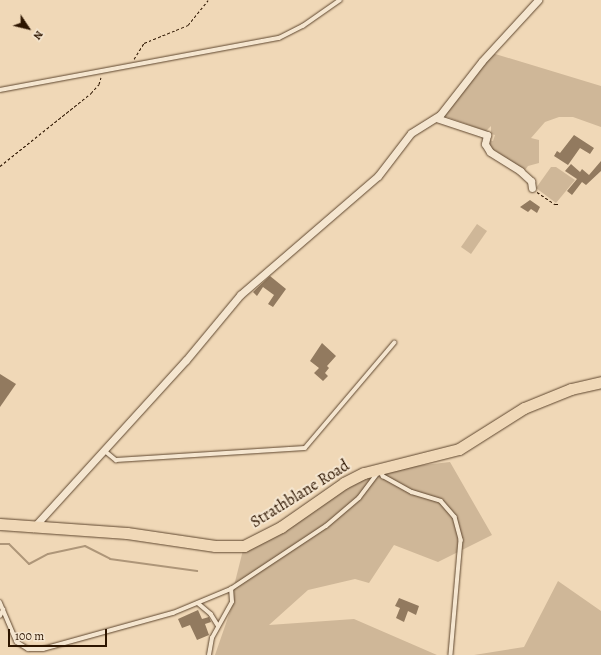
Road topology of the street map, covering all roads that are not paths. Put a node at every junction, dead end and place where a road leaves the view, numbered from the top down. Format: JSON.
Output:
{"nodes":[{"id":1,"x":340,"y":0,"type":"edge"},
{"id":2,"x":538,"y":0,"type":"edge"},
{"id":3,"x":0,"y":90,"type":"edge"},
{"id":4,"x":436,"y":118,"type":"junction"},
{"id":5,"x":532,"y":188,"type":"road end"},
{"id":6,"x":394,"y":343,"type":"dead end"},
{"id":7,"x":601,"y":382,"type":"edge"},
{"id":8,"x":104,"y":450,"type":"junction"},
{"id":9,"x":0,"y":524,"type":"edge"},
{"id":10,"x":33,"y":528,"type":"junction"},
{"id":11,"x":231,"y":590,"type":"junction"},
{"id":12,"x":0,"y":602,"type":"edge"},
{"id":13,"x":198,"y":603,"type":"junction"},
{"id":14,"x":3,"y":610,"type":"junction"},
{"id":15,"x":0,"y":616,"type":"edge"},
{"id":16,"x":218,"y":625,"type":"junction"},
{"id":17,"x":209,"y":655,"type":"edge"},
{"id":18,"x":451,"y":655,"type":"edge"}],
"edges":[{"from":1,"to":3,"type":"lane"},
{"from":2,"to":4,"type":"street"},
{"from":4,"to":5,"type":"street"},
{"from":4,"to":8,"type":"street"},
{"from":6,"to":8,"type":"lane"},
{"from":7,"to":10,"type":"main road","name":"Strathblane Road"},
{"from":8,"to":10,"type":"street"},
{"from":9,"to":10,"type":"main road","name":"Strathblane Road"},
{"from":11,"to":13,"type":"lane"},
{"from":11,"to":16,"type":"lane"},
{"from":11,"to":18,"type":"lane"},
{"from":12,"to":14,"type":"lane"},
{"from":13,"to":14,"type":"lane"},
{"from":13,"to":16,"type":"lane"},
{"from":14,"to":15,"type":"lane"},
{"from":16,"to":17,"type":"lane"}]}
